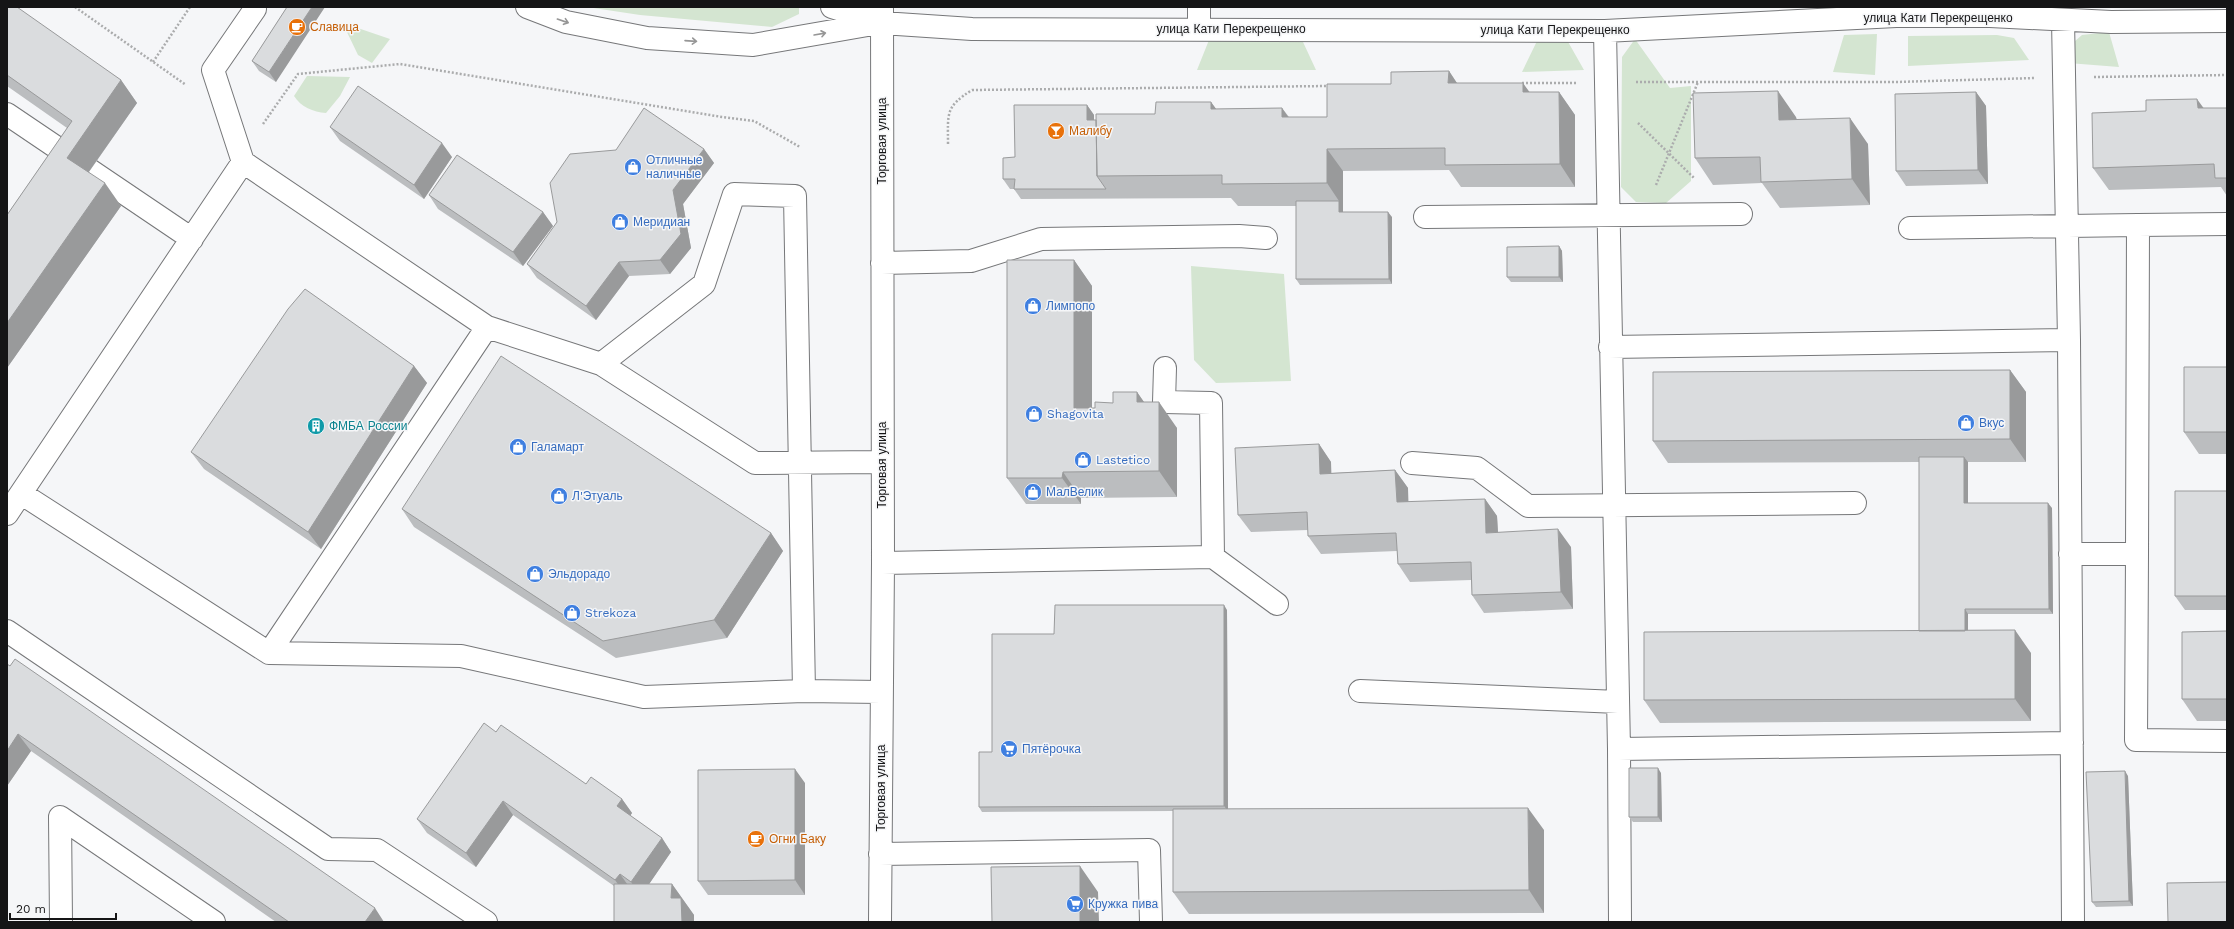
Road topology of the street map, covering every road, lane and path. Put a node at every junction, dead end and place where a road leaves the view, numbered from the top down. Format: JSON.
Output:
{"nodes":[{"id":1,"x":190,"y":7,"type":"edge"},
{"id":2,"x":527,"y":7,"type":"edge"},
{"id":3,"x":832,"y":7,"type":"edge"},
{"id":4,"x":1199,"y":7,"type":"edge"},
{"id":5,"x":255,"y":8,"type":"edge"},
{"id":6,"x":1989,"y":12,"type":"edge"},
{"id":7,"x":882,"y":15,"type":"edge"},
{"id":8,"x":2063,"y":20,"type":"junction"},
{"id":9,"x":2227,"y":21,"type":"edge"},
{"id":10,"x":1199,"y":29,"type":"junction"},
{"id":11,"x":1605,"y":30,"type":"junction"},
{"id":12,"x":153,"y":62,"type":"dead end"},
{"id":13,"x":298,"y":74,"type":"dead end"},
{"id":14,"x":2227,"y":75,"type":"edge"},
{"id":15,"x":2063,"y":78,"type":"junction"},
{"id":16,"x":1605,"y":82,"type":"junction"},
{"id":17,"x":1698,"y":82,"type":"junction"},
{"id":18,"x":1518,"y":84,"type":"edge"},
{"id":19,"x":1336,"y":86,"type":"edge"},
{"id":20,"x":7,"y":114,"type":"edge"},
{"id":21,"x":1636,"y":121,"type":"dead end"},
{"id":22,"x":948,"y":144,"type":"dead end"},
{"id":23,"x":56,"y":147,"type":"junction"},
{"id":24,"x":800,"y":147,"type":"dead end"},
{"id":25,"x":1669,"y":154,"type":"junction"},
{"id":26,"x":243,"y":162,"type":"junction"},
{"id":27,"x":42,"y":166,"type":"edge"},
{"id":28,"x":1694,"y":179,"type":"edge"},
{"id":29,"x":1655,"y":187,"type":"dead end"},
{"id":30,"x":1741,"y":214,"type":"dead end"},
{"id":31,"x":1607,"y":216,"type":"junction"},
{"id":32,"x":1426,"y":217,"type":"dead end"},
{"id":33,"x":2227,"y":224,"type":"edge"},
{"id":34,"x":2138,"y":225,"type":"junction"},
{"id":35,"x":2067,"y":226,"type":"junction"},
{"id":36,"x":1910,"y":228,"type":"dead end"},
{"id":37,"x":1266,"y":238,"type":"dead end"},
{"id":38,"x":192,"y":240,"type":"junction"},
{"id":39,"x":882,"y":263,"type":"junction"},
{"id":40,"x":487,"y":327,"type":"junction"},
{"id":41,"x":2069,"y":340,"type":"junction"},
{"id":42,"x":1610,"y":347,"type":"junction"},
{"id":43,"x":601,"y":364,"type":"junction"},
{"id":44,"x":1164,"y":368,"type":"dead end"},
{"id":45,"x":801,"y":462,"type":"junction"},
{"id":46,"x":882,"y":462,"type":"junction"},
{"id":47,"x":1412,"y":463,"type":"dead end"},
{"id":48,"x":22,"y":494,"type":"junction"},
{"id":49,"x":1855,"y":503,"type":"dead end"},
{"id":50,"x":1614,"y":506,"type":"junction"},
{"id":51,"x":7,"y":514,"type":"edge"},
{"id":52,"x":2070,"y":554,"type":"junction"},
{"id":53,"x":2137,"y":554,"type":"junction"},
{"id":54,"x":1213,"y":557,"type":"junction"},
{"id":55,"x":883,"y":563,"type":"junction"},
{"id":56,"x":1277,"y":604,"type":"dead end"},
{"id":57,"x":7,"y":631,"type":"edge"},
{"id":58,"x":269,"y":653,"type":"junction"},
{"id":59,"x":804,"y":691,"type":"junction"},
{"id":60,"x":1360,"y":691,"type":"dead end"},
{"id":61,"x":881,"y":692,"type":"junction"},
{"id":62,"x":1618,"y":702,"type":"junction"},
{"id":63,"x":2227,"y":741,"type":"edge"},
{"id":64,"x":2072,"y":743,"type":"junction"},
{"id":65,"x":1619,"y":749,"type":"junction"},
{"id":66,"x":880,"y":854,"type":"junction"},
{"id":67,"x":61,"y":922,"type":"edge"},
{"id":68,"x":214,"y":922,"type":"edge"},
{"id":69,"x":486,"y":922,"type":"edge"},
{"id":70,"x":880,"y":922,"type":"edge"},
{"id":71,"x":1151,"y":922,"type":"edge"},
{"id":72,"x":1620,"y":922,"type":"edge"},
{"id":73,"x":2074,"y":922,"type":"edge"}],
"edges":[{"from":1,"to":12,"type":"path"},
{"from":2,"to":7,"type":"street","name":"улица Кати Перекрещенко","one_way":true},
{"from":3,"to":7,"type":"street","name":"улица Кати Перекрещенко"},
{"from":4,"to":10,"type":"street"},
{"from":5,"to":26,"type":"street"},
{"from":6,"to":8,"type":"street","name":"улица Кати Перекрещенко"},
{"from":6,"to":11,"type":"street","name":"улица Кати Перекрещенко"},
{"from":7,"to":10,"type":"street","name":"улица Кати Перекрещенко"},
{"from":7,"to":39,"type":"street","name":"Торговая улица"},
{"from":8,"to":9,"type":"street","name":"улица Кати Перекрещенко"},
{"from":8,"to":15,"type":"street"},
{"from":10,"to":11,"type":"street","name":"улица Кати Перекрещенко"},
{"from":11,"to":16,"type":"street"},
{"from":13,"to":24,"type":"path"},
{"from":14,"to":15,"type":"path"},
{"from":15,"to":17,"type":"path"},
{"from":15,"to":35,"type":"street"},
{"from":16,"to":17,"type":"path"},
{"from":16,"to":18,"type":"path"},
{"from":16,"to":31,"type":"street"},
{"from":17,"to":25,"type":"path"},
{"from":19,"to":22,"type":"path"},
{"from":20,"to":23,"type":"street"},
{"from":21,"to":25,"type":"path"},
{"from":23,"to":27,"type":"street"},
{"from":23,"to":38,"type":"street"},
{"from":25,"to":28,"type":"path"},
{"from":25,"to":29,"type":"path"},
{"from":26,"to":38,"type":"street"},
{"from":26,"to":40,"type":"street"},
{"from":30,"to":31,"type":"street"},
{"from":31,"to":32,"type":"street"},
{"from":31,"to":42,"type":"street"},
{"from":33,"to":34,"type":"street"},
{"from":34,"to":35,"type":"street"},
{"from":34,"to":53,"type":"street"},
{"from":35,"to":36,"type":"street"},
{"from":35,"to":41,"type":"street"},
{"from":37,"to":39,"type":"street"},
{"from":38,"to":48,"type":"street"},
{"from":39,"to":46,"type":"street","name":"Торговая улица"},
{"from":40,"to":43,"type":"street"},
{"from":40,"to":58,"type":"street"},
{"from":41,"to":42,"type":"street"},
{"from":41,"to":52,"type":"street"},
{"from":42,"to":50,"type":"street"},
{"from":43,"to":45,"type":"street"},
{"from":43,"to":45,"type":"street"},
{"from":44,"to":54,"type":"street"},
{"from":45,"to":46,"type":"street"},
{"from":45,"to":59,"type":"street"},
{"from":46,"to":55,"type":"street","name":"Торговая улица"},
{"from":47,"to":50,"type":"street"},
{"from":48,"to":51,"type":"street"},
{"from":48,"to":58,"type":"street"},
{"from":49,"to":50,"type":"street"},
{"from":50,"to":62,"type":"street"},
{"from":52,"to":53,"type":"street"},
{"from":52,"to":64,"type":"street"},
{"from":53,"to":63,"type":"street"},
{"from":54,"to":55,"type":"street"},
{"from":54,"to":56,"type":"street"},
{"from":55,"to":61,"type":"street","name":"Торговая улица"},
{"from":57,"to":69,"type":"street"},
{"from":58,"to":59,"type":"street"},
{"from":59,"to":61,"type":"street"},
{"from":60,"to":62,"type":"street"},
{"from":61,"to":66,"type":"street","name":"Торговая улица"},
{"from":62,"to":65,"type":"street"},
{"from":64,"to":65,"type":"street"},
{"from":64,"to":73,"type":"street"},
{"from":65,"to":72,"type":"street"},
{"from":66,"to":70,"type":"street","name":"Торговая улица"},
{"from":66,"to":71,"type":"street"},
{"from":67,"to":68,"type":"street"}]}
